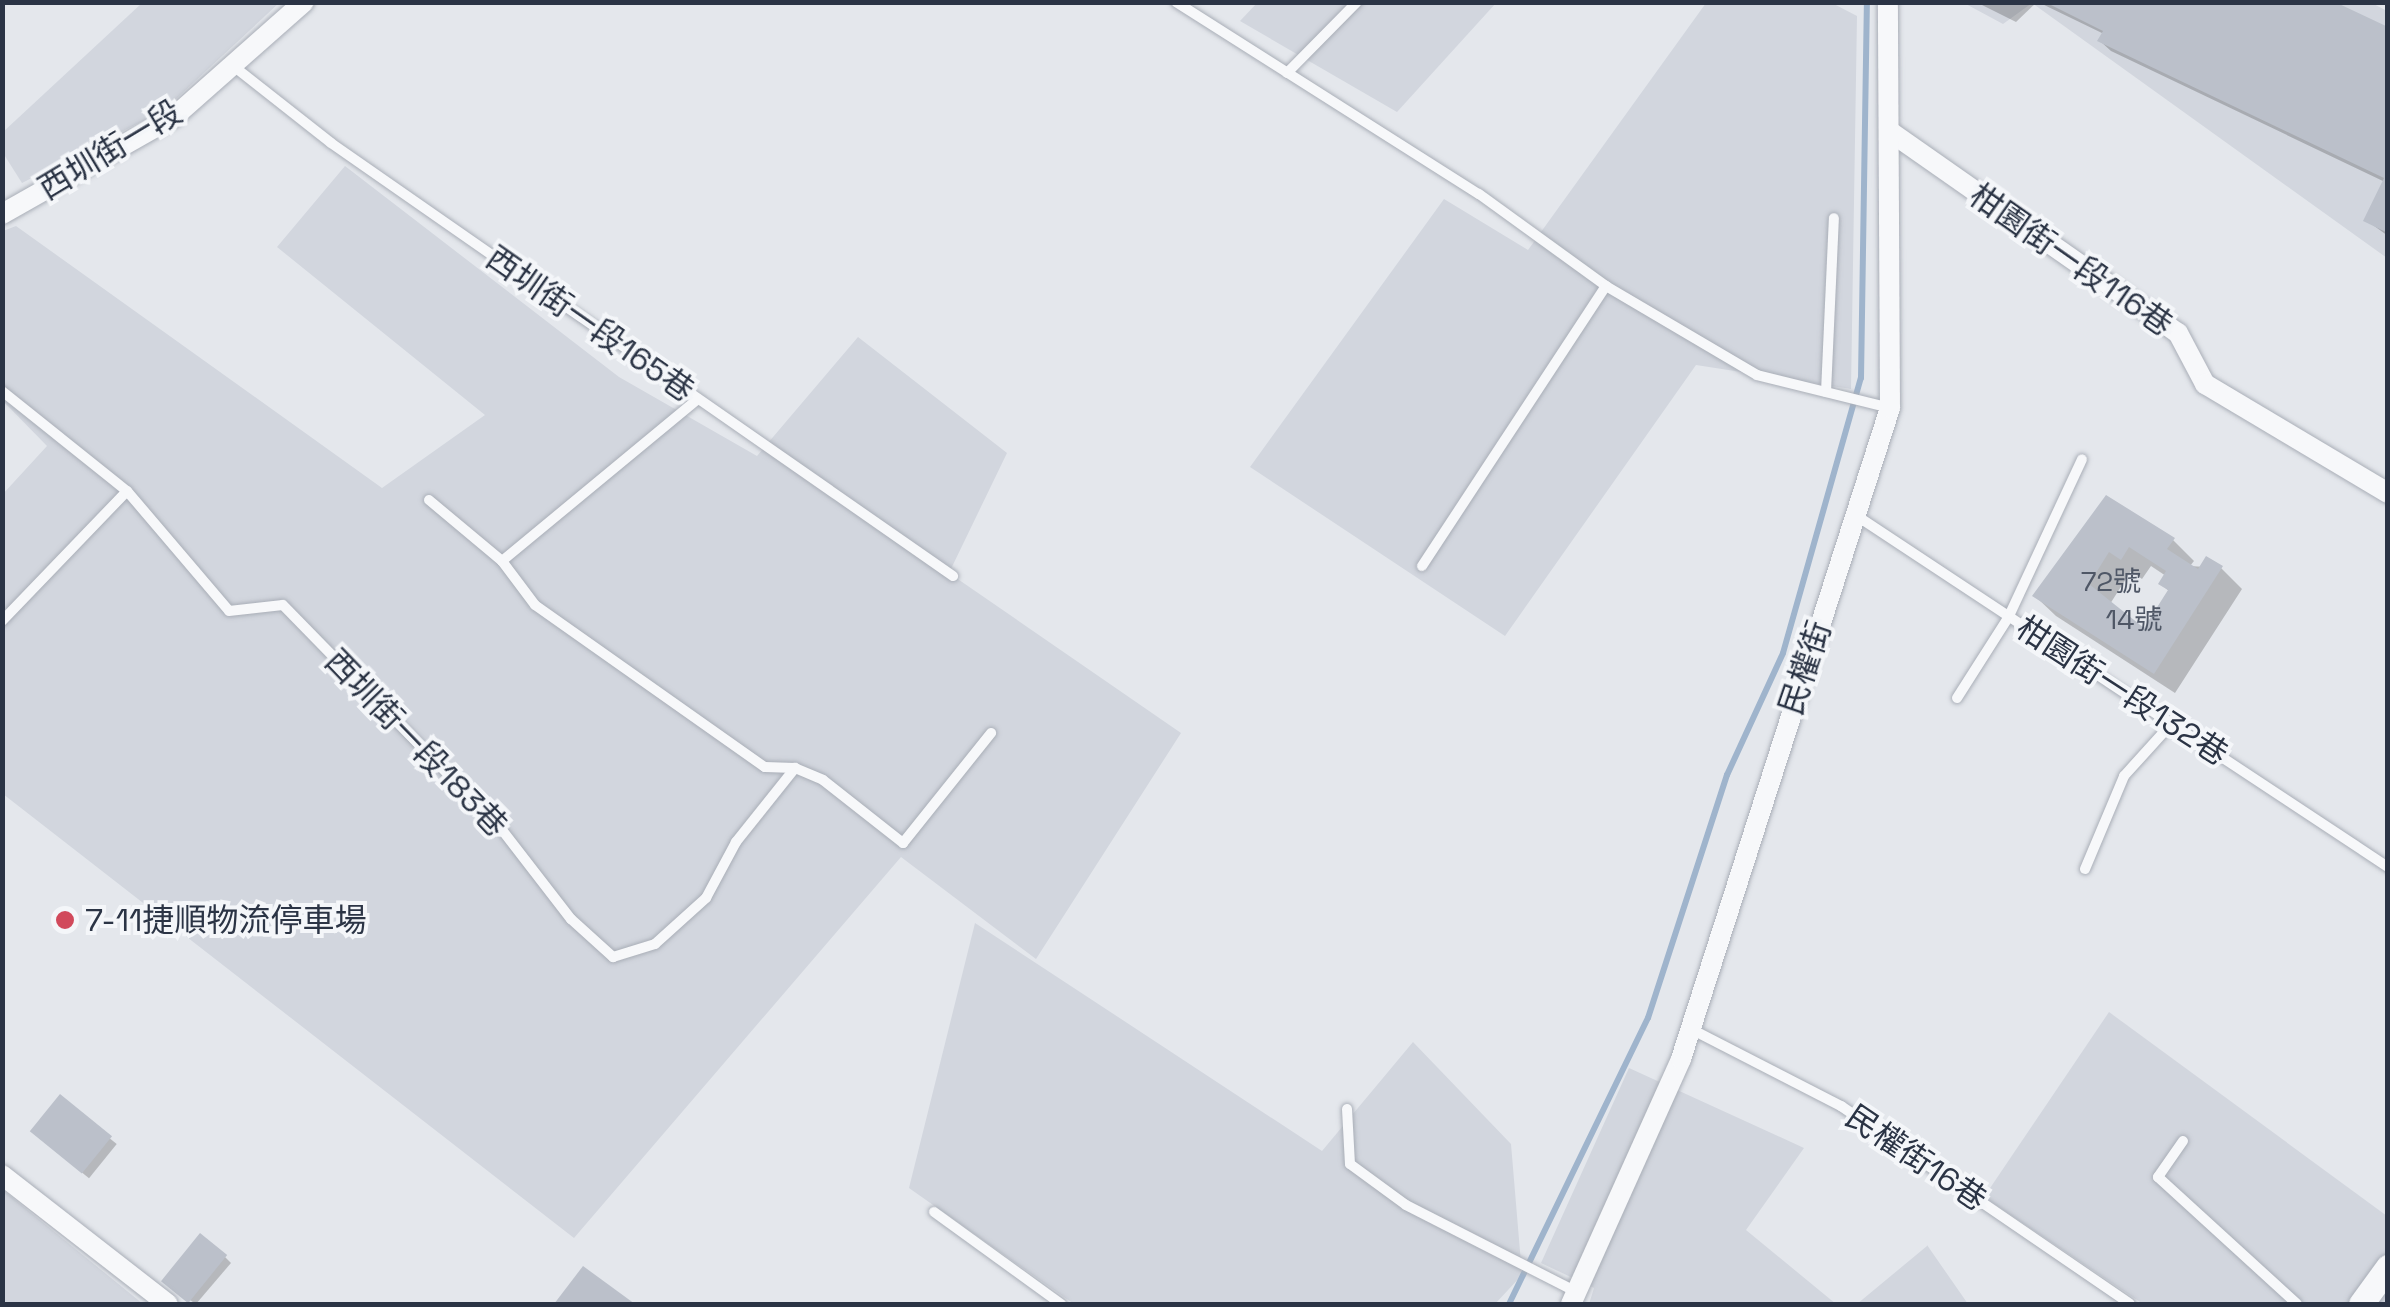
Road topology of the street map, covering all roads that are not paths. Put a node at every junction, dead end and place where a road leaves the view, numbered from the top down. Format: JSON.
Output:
{"nodes":[{"id":1,"x":304,"y":2,"type":"edge"},
{"id":2,"x":1176,"y":2,"type":"edge"},
{"id":3,"x":1357,"y":2,"type":"edge"},
{"id":4,"x":1888,"y":2,"type":"edge"},
{"id":5,"x":232,"y":66,"type":"junction"},
{"id":6,"x":1287,"y":73,"type":"junction"},
{"id":7,"x":1892,"y":133,"type":"junction"},
{"id":8,"x":2,"y":214,"type":"edge"},
{"id":9,"x":1834,"y":218,"type":"dead end"},
{"id":10,"x":1606,"y":286,"type":"junction"},
{"id":11,"x":2,"y":391,"type":"edge"},
{"id":12,"x":1826,"y":392,"type":"junction"},
{"id":13,"x":698,"y":399,"type":"junction"},
{"id":14,"x":1890,"y":408,"type":"junction"},
{"id":15,"x":2082,"y":459,"type":"dead end"},
{"id":16,"x":127,"y":490,"type":"junction"},
{"id":17,"x":2388,"y":493,"type":"edge"},
{"id":18,"x":429,"y":500,"type":"dead end"},
{"id":19,"x":1857,"y":516,"type":"junction"},
{"id":20,"x":502,"y":561,"type":"junction"},
{"id":21,"x":1422,"y":566,"type":"dead end"},
{"id":22,"x":953,"y":576,"type":"dead end"},
{"id":23,"x":2008,"y":618,"type":"junction"},
{"id":24,"x":2,"y":621,"type":"edge"},
{"id":25,"x":1957,"y":698,"type":"dead end"},
{"id":26,"x":2172,"y":722,"type":"junction"},
{"id":27,"x":991,"y":733,"type":"dead end"},
{"id":28,"x":795,"y":768,"type":"junction"},
{"id":29,"x":2388,"y":868,"type":"edge"},
{"id":30,"x":2085,"y":870,"type":"dead end"},
{"id":31,"x":1691,"y":1030,"type":"junction"},
{"id":32,"x":1347,"y":1109,"type":"dead end"},
{"id":33,"x":2183,"y":1140,"type":"dead end"},
{"id":34,"x":2,"y":1175,"type":"edge"},
{"id":35,"x":934,"y":1212,"type":"dead end"},
{"id":36,"x":2388,"y":1267,"type":"edge"},
{"id":37,"x":1574,"y":1298,"type":"edge"},
{"id":38,"x":168,"y":1304,"type":"edge"},
{"id":39,"x":1060,"y":1304,"type":"edge"},
{"id":40,"x":2130,"y":1304,"type":"edge"},
{"id":41,"x":2297,"y":1304,"type":"edge"},
{"id":42,"x":2360,"y":1304,"type":"edge"}],
"edges":[{"from":1,"to":5,"type":"street","name":"西圳街一段"},
{"from":2,"to":6,"type":"lane"},
{"from":3,"to":6,"type":"lane"},
{"from":4,"to":7,"type":"street","name":"民權街"},
{"from":5,"to":8,"type":"street","name":"西圳街一段"},
{"from":5,"to":13,"type":"lane","name":"西圳街一段165巷"},
{"from":6,"to":10,"type":"lane"},
{"from":7,"to":14,"type":"street","name":"民權街"},
{"from":7,"to":17,"type":"street","name":"柑園街一段116巷"},
{"from":9,"to":12,"type":"lane"},
{"from":10,"to":12,"type":"lane"},
{"from":10,"to":21,"type":"lane"},
{"from":11,"to":16,"type":"lane","name":"西圳街一段183巷"},
{"from":12,"to":14,"type":"lane"},
{"from":13,"to":20,"type":"lane"},
{"from":13,"to":22,"type":"lane","name":"西圳街一段165巷"},
{"from":14,"to":19,"type":"street","name":"民權街"},
{"from":15,"to":23,"type":"lane"},
{"from":16,"to":24,"type":"lane"},
{"from":16,"to":28,"type":"lane","name":"西圳街一段183巷"},
{"from":18,"to":20,"type":"lane"},
{"from":19,"to":23,"type":"lane","name":"柑園街一段132巷"},
{"from":19,"to":31,"type":"street","name":"民權街"},
{"from":20,"to":28,"type":"lane"},
{"from":23,"to":25,"type":"lane"},
{"from":23,"to":26,"type":"lane","name":"柑園街一段132巷"},
{"from":26,"to":29,"type":"lane","name":"柑園街一段132巷"},
{"from":26,"to":30,"type":"lane"},
{"from":27,"to":28,"type":"lane"},
{"from":31,"to":37,"type":"street","name":"民權街"},
{"from":31,"to":40,"type":"lane","name":"民權街16巷"},
{"from":32,"to":37,"type":"lane"},
{"from":33,"to":41,"type":"lane"},
{"from":34,"to":38,"type":"street"},
{"from":35,"to":39,"type":"lane"},
{"from":36,"to":42,"type":"street"}]}
